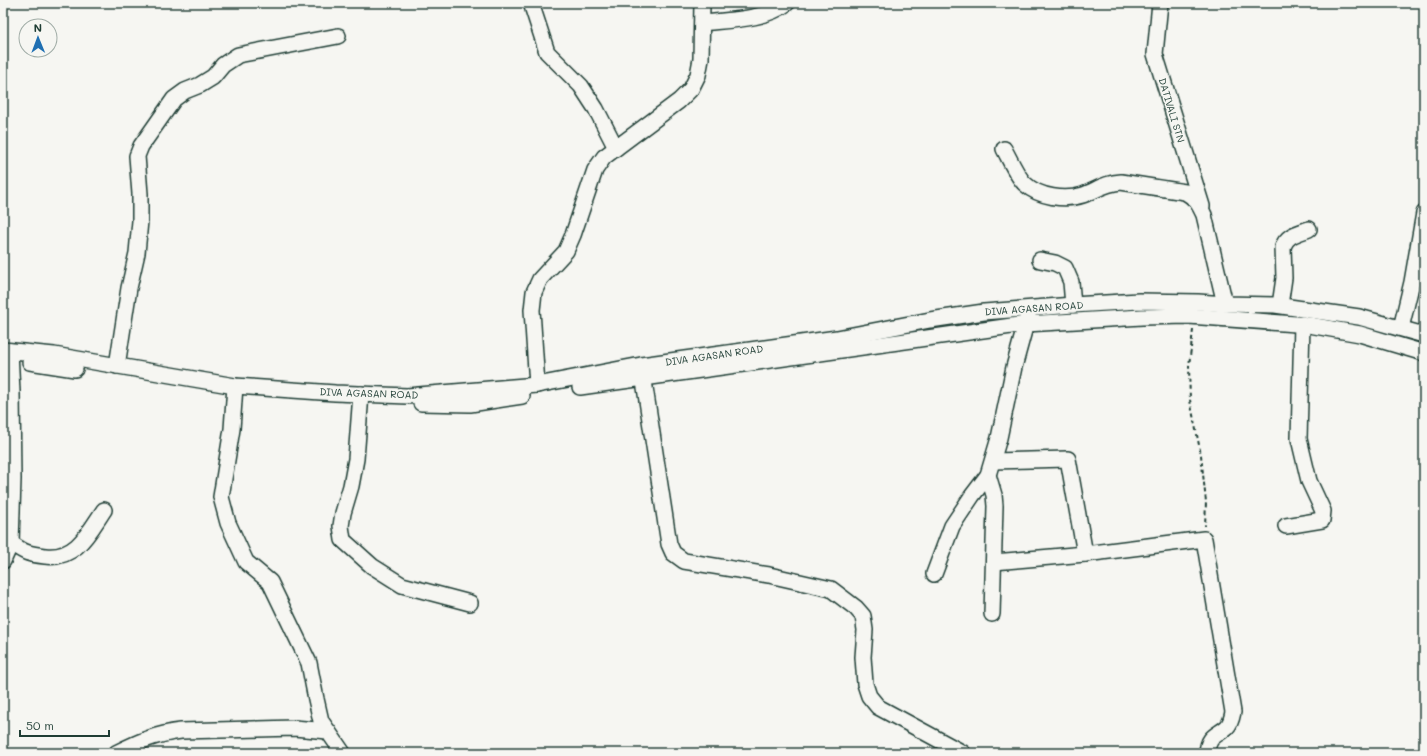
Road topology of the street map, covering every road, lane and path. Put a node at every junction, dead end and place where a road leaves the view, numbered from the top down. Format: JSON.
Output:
{"nodes":[{"id":1,"x":531,"y":3,"type":"edge"},
{"id":2,"x":702,"y":3,"type":"edge"},
{"id":3,"x":787,"y":3,"type":"edge"},
{"id":4,"x":1160,"y":3,"type":"edge"},
{"id":5,"x":702,"y":23,"type":"junction"},
{"id":6,"x":338,"y":36,"type":"dead end"},
{"id":7,"x":616,"y":148,"type":"junction"},
{"id":8,"x":1004,"y":149,"type":"dead end"},
{"id":9,"x":1424,"y":212,"type":"edge"},
{"id":10,"x":1204,"y":215,"type":"junction"},
{"id":11,"x":1309,"y":229,"type":"dead end"},
{"id":12,"x":1040,"y":260,"type":"dead end"},
{"id":13,"x":1113,"y":303,"type":"junction"},
{"id":14,"x":1225,"y":304,"type":"junction"},
{"id":15,"x":1074,"y":305,"type":"junction"},
{"id":16,"x":1280,"y":305,"type":"junction"},
{"id":17,"x":1030,"y":308,"type":"junction"},
{"id":18,"x":1194,"y":316,"type":"junction"},
{"id":19,"x":1113,"y":319,"type":"junction"},
{"id":20,"x":1026,"y":324,"type":"junction"},
{"id":21,"x":1302,"y":324,"type":"junction"},
{"id":22,"x":1401,"y":328,"type":"junction"},
{"id":23,"x":1424,"y":335,"type":"edge"},
{"id":24,"x":1424,"y":353,"type":"edge"},
{"id":25,"x":7,"y":355,"type":"edge"},
{"id":26,"x":117,"y":366,"type":"junction"},
{"id":27,"x":642,"y":371,"type":"junction"},
{"id":28,"x":537,"y":385,"type":"junction"},
{"id":29,"x":234,"y":391,"type":"junction"},
{"id":30,"x":361,"y":398,"type":"junction"},
{"id":31,"x":990,"y":468,"type":"junction"},
{"id":32,"x":104,"y":510,"type":"dead end"},
{"id":33,"x":1286,"y":526,"type":"dead end"},
{"id":34,"x":1204,"y":539,"type":"junction"},
{"id":35,"x":11,"y":543,"type":"junction"},
{"id":36,"x":1085,"y":554,"type":"junction"},
{"id":37,"x":3,"y":561,"type":"edge"},
{"id":38,"x":994,"y":562,"type":"junction"},
{"id":39,"x":934,"y":574,"type":"dead end"},
{"id":40,"x":470,"y":603,"type":"dead end"},
{"id":41,"x":992,"y":614,"type":"dead end"},
{"id":42,"x":328,"y":731,"type":"junction"},
{"id":43,"x":116,"y":753,"type":"edge"},
{"id":44,"x":343,"y":753,"type":"edge"},
{"id":45,"x":963,"y":753,"type":"edge"},
{"id":46,"x":1207,"y":753,"type":"edge"}],
"edges":[{"from":1,"to":7,"type":"street"},
{"from":2,"to":5,"type":"street"},
{"from":3,"to":5,"type":"street"},
{"from":4,"to":10,"type":"street","name":"DATIVALI STN"},
{"from":5,"to":7,"type":"street"},
{"from":6,"to":26,"type":"street"},
{"from":7,"to":28,"type":"street"},
{"from":8,"to":10,"type":"street"},
{"from":9,"to":22,"type":"street"},
{"from":10,"to":14,"type":"street"},
{"from":11,"to":16,"type":"street"},
{"from":12,"to":15,"type":"street"},
{"from":13,"to":14,"type":"street","name":"DIVA AGASAN ROAD"},
{"from":13,"to":15,"type":"street","name":"DIVA AGASAN ROAD"},
{"from":13,"to":19,"type":"street"},
{"from":14,"to":16,"type":"street","name":"DIVA AGASAN ROAD"},
{"from":15,"to":17,"type":"street","name":"DIVA AGASAN ROAD"},
{"from":16,"to":22,"type":"street","name":"DIVA AGASAN ROAD"},
{"from":17,"to":20,"type":"street"},
{"from":17,"to":27,"type":"street","name":"DIVA AGASAN ROAD"},
{"from":18,"to":19,"type":"street"},
{"from":18,"to":21,"type":"street"},
{"from":18,"to":34,"type":"path"},
{"from":19,"to":20,"type":"street"},
{"from":20,"to":27,"type":"street"},
{"from":20,"to":31,"type":"street"},
{"from":21,"to":24,"type":"street"},
{"from":21,"to":33,"type":"street"},
{"from":22,"to":23,"type":"street","name":"DIVA AGASAN ROAD"},
{"from":25,"to":26,"type":"street","name":"DIVA AGASAN ROAD"},
{"from":25,"to":29,"type":"street"},
{"from":25,"to":35,"type":"street"},
{"from":26,"to":29,"type":"street","name":"DIVA AGASAN ROAD"},
{"from":27,"to":28,"type":"street","name":"DIVA AGASAN ROAD"},
{"from":27,"to":30,"type":"street"},
{"from":27,"to":45,"type":"street"},
{"from":28,"to":30,"type":"street","name":"DIVA AGASAN ROAD"},
{"from":29,"to":30,"type":"street","name":"DIVA AGASAN ROAD"},
{"from":29,"to":42,"type":"street"},
{"from":30,"to":40,"type":"street"},
{"from":31,"to":36,"type":"street"},
{"from":31,"to":38,"type":"street"},
{"from":31,"to":39,"type":"street"},
{"from":32,"to":35,"type":"street"},
{"from":34,"to":36,"type":"street"},
{"from":34,"to":46,"type":"street"},
{"from":35,"to":37,"type":"street"},
{"from":36,"to":38,"type":"street"},
{"from":38,"to":41,"type":"street"},
{"from":42,"to":43,"type":"street"},
{"from":42,"to":44,"type":"street"}]}
